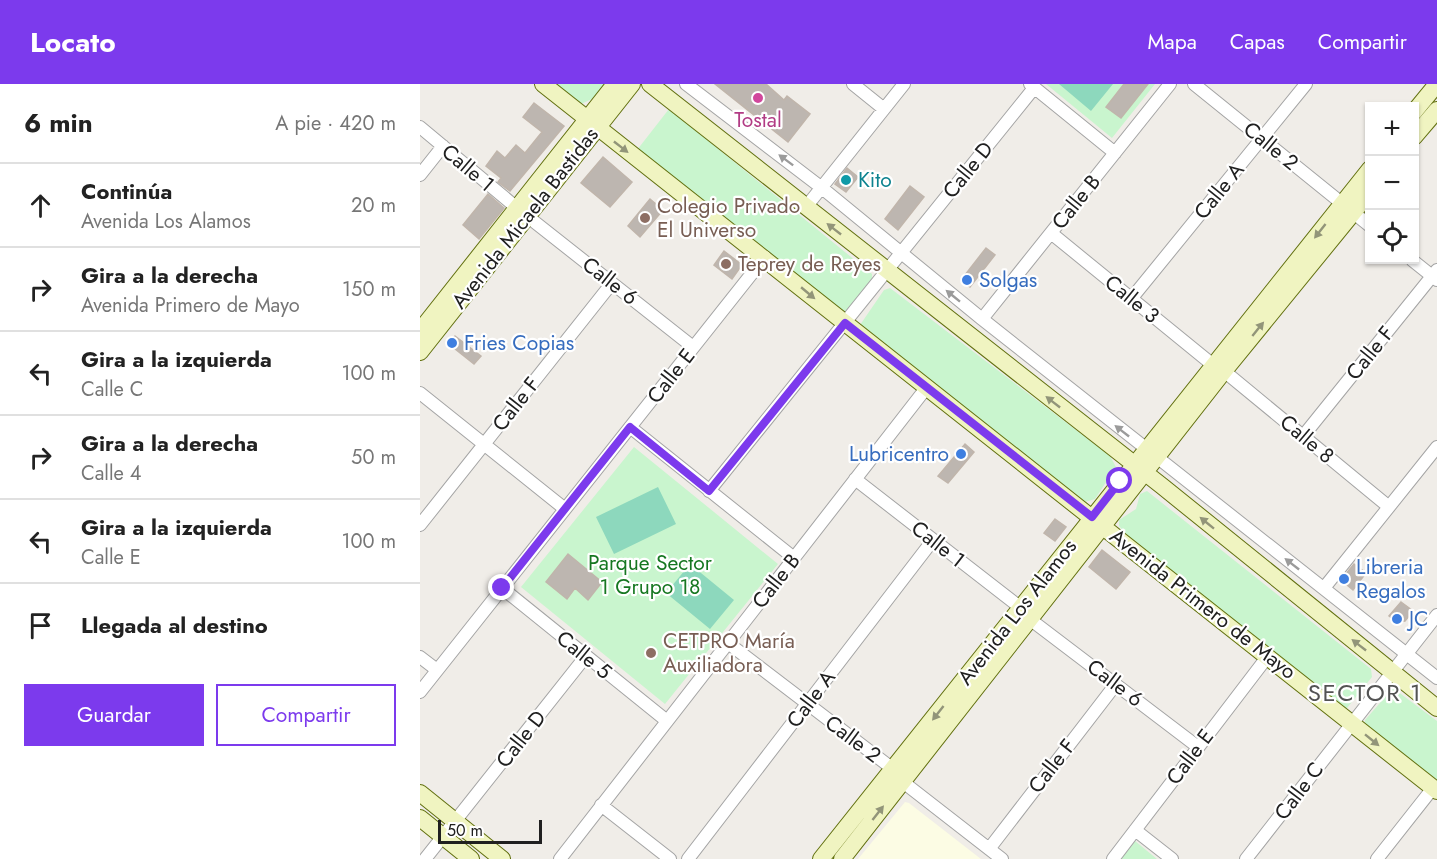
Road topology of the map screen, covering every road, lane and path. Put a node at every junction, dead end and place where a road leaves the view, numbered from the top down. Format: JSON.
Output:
{"nodes":[{"id":1,"x":543,"y":84,"type":"edge"},
{"id":2,"x":615,"y":84,"type":"edge"},
{"id":3,"x":632,"y":84,"type":"edge"},
{"id":4,"x":650,"y":84,"type":"edge"},
{"id":5,"x":686,"y":84,"type":"edge"},
{"id":6,"x":853,"y":84,"type":"edge"},
{"id":7,"x":904,"y":84,"type":"edge"},
{"id":8,"x":1170,"y":84,"type":"edge"},
{"id":9,"x":1194,"y":84,"type":"edge"},
{"id":10,"x":1306,"y":84,"type":"edge"},
{"id":11,"x":1437,"y":84,"type":"edge"},
{"id":12,"x":1032,"y":86,"type":"edge"},
{"id":13,"x":1419,"y":106,"type":"edge"},
{"id":14,"x":884,"y":109,"type":"junction"},
{"id":15,"x":1437,"y":110,"type":"edge"},
{"id":16,"x":591,"y":123,"type":"junction"},
{"id":17,"x":420,"y":128,"type":"edge"},
{"id":18,"x":1419,"y":131,"type":"edge"},
{"id":19,"x":1261,"y":139,"type":"junction"},
{"id":20,"x":443,"y":147,"type":"junction"},
{"id":21,"x":1115,"y":153,"type":"junction"},
{"id":22,"x":420,"y":175,"type":"edge"},
{"id":23,"x":1365,"y":177,"type":"edge"},
{"id":24,"x":822,"y":188,"type":"junction"},
{"id":25,"x":1365,"y":195,"type":"edge"},
{"id":26,"x":806,"y":207,"type":"junction"},
{"id":27,"x":1347,"y":208,"type":"junction"},
{"id":28,"x":522,"y":212,"type":"junction"},
{"id":29,"x":1365,"y":222,"type":"edge"},
{"id":30,"x":1051,"y":233,"type":"junction"},
{"id":31,"x":902,"y":253,"type":"junction"},
{"id":32,"x":765,"y":257,"type":"junction"},
{"id":33,"x":1418,"y":264,"type":"edge"},
{"id":34,"x":887,"y":271,"type":"junction"},
{"id":35,"x":1435,"y":275,"type":"edge"},
{"id":36,"x":612,"y":283,"type":"junction"},
{"id":37,"x":1131,"y":299,"type":"junction"},
{"id":38,"x":982,"y":319,"type":"junction"},
{"id":39,"x":845,"y":323,"type":"junction"},
{"id":40,"x":420,"y":331,"type":"edge"},
{"id":41,"x":693,"y":347,"type":"junction"},
{"id":42,"x":420,"y":352,"type":"edge"},
{"id":43,"x":1219,"y":368,"type":"junction"},
{"id":44,"x":927,"y":387,"type":"junction"},
{"id":45,"x":420,"y":393,"type":"edge"},
{"id":46,"x":630,"y":427,"type":"junction"},
{"id":47,"x":1304,"y":435,"type":"junction"},
{"id":48,"x":484,"y":445,"type":"junction"},
{"id":49,"x":1437,"y":447,"type":"edge"},
{"id":50,"x":1151,"y":454,"type":"junction"},
{"id":51,"x":1139,"y":470,"type":"junction"},
{"id":52,"x":855,"y":479,"type":"junction"},
{"id":53,"x":709,"y":491,"type":"junction"},
{"id":54,"x":1389,"y":507,"type":"junction"},
{"id":55,"x":565,"y":509,"type":"junction"},
{"id":56,"x":1099,"y":522,"type":"junction"},
{"id":57,"x":420,"y":525,"type":"edge"},
{"id":58,"x":933,"y":540,"type":"junction"},
{"id":59,"x":794,"y":558,"type":"junction"},
{"id":60,"x":502,"y":588,"type":"junction"},
{"id":61,"x":1324,"y":588,"type":"junction"},
{"id":62,"x":1026,"y":614,"type":"junction"},
{"id":63,"x":1437,"y":615,"type":"edge"},
{"id":64,"x":728,"y":643,"type":"junction"},
{"id":65,"x":1406,"y":653,"type":"junction"},
{"id":66,"x":586,"y":656,"type":"junction"},
{"id":67,"x":1268,"y":656,"type":"junction"},
{"id":68,"x":420,"y":657,"type":"edge"},
{"id":69,"x":437,"y":670,"type":"junction"},
{"id":70,"x":1392,"y":671,"type":"junction"},
{"id":71,"x":1437,"y":678,"type":"edge"},
{"id":72,"x":1116,"y":684,"type":"junction"},
{"id":73,"x":420,"y":692,"type":"edge"},
{"id":74,"x":807,"y":704,"type":"junction"},
{"id":75,"x":1437,"y":708,"type":"edge"},
{"id":76,"x":667,"y":721,"type":"junction"},
{"id":77,"x":1351,"y":722,"type":"junction"},
{"id":78,"x":1198,"y":747,"type":"junction"},
{"id":79,"x":898,"y":775,"type":"junction"},
{"id":80,"x":1435,"y":790,"type":"edge"},
{"id":81,"x":420,"y":793,"type":"edge"},
{"id":82,"x":601,"y":806,"type":"junction"},
{"id":83,"x":420,"y":819,"type":"edge"},
{"id":84,"x":456,"y":821,"type":"junction"},
{"id":85,"x":1135,"y":830,"type":"junction"},
{"id":86,"x":442,"y":837,"type":"junction"},
{"id":87,"x":989,"y":849,"type":"junction"},
{"id":88,"x":425,"y":859,"type":"edge"},
{"id":89,"x":471,"y":859,"type":"edge"},
{"id":90,"x":502,"y":859,"type":"edge"},
{"id":91,"x":560,"y":859,"type":"edge"},
{"id":92,"x":670,"y":859,"type":"edge"},
{"id":93,"x":688,"y":859,"type":"edge"},
{"id":94,"x":821,"y":859,"type":"edge"},
{"id":95,"x":842,"y":859,"type":"edge"},
{"id":96,"x":1002,"y":859,"type":"edge"},
{"id":97,"x":1113,"y":859,"type":"edge"},
{"id":98,"x":1172,"y":859,"type":"edge"},
{"id":99,"x":1246,"y":859,"type":"edge"},
{"id":100,"x":1377,"y":859,"type":"edge"}],
"edges":[{"from":1,"to":16,"type":"main road","name":"Avenida Primero de Mayo"},
{"from":2,"to":16,"type":"main road","name":"Avenida Micaela Bastidas"},
{"from":3,"to":16,"type":"main road","name":"Avenida Micaela Bastidas"},
{"from":4,"to":26,"type":"main road"},
{"from":24,"to":5,"type":"street","one_way":true},
{"from":6,"to":14,"type":"street"},
{"from":7,"to":14,"type":"street"},
{"from":8,"to":21,"type":"street","name":"Calle B"},
{"from":9,"to":19,"type":"street","name":"Calle 2"},
{"from":10,"to":19,"type":"street","name":"Calle A"},
{"from":11,"to":13,"type":"main road"},
{"from":12,"to":21,"type":"street"},
{"from":12,"to":31,"type":"street","name":"Calle D"},
{"from":14,"to":24,"type":"street"},
{"from":15,"to":18,"type":"main road"},
{"from":16,"to":28,"type":"main road","name":"Avenida Micaela Bastidas"},
{"from":16,"to":32,"type":"main road","name":"Avenida Primero de Mayo","one_way":true},
{"from":17,"to":20,"type":"street","name":"Calle 1"},
{"from":19,"to":27,"type":"street","name":"Calle 2"},
{"from":19,"to":37,"type":"street","name":"Calle A"},
{"from":20,"to":22,"type":"street"},
{"from":20,"to":28,"type":"street","name":"Calle 1"},
{"from":21,"to":30,"type":"street","name":"Calle B"},
{"from":23,"to":27,"type":"main road","name":"Avenida Los Alamos"},
{"from":24,"to":26,"type":"street"},
{"from":24,"to":31,"type":"street"},
{"from":25,"to":27,"type":"main road","name":"Avenida Los Alamos"},
{"from":34,"to":26,"type":"main road","one_way":true},
{"from":27,"to":29,"type":"street","name":"Calle 2"},
{"from":27,"to":43,"type":"main road","name":"Avenida Los Alamos"},
{"from":28,"to":36,"type":"street","name":"Calle 6"},
{"from":28,"to":40,"type":"main road","name":"Avenida Micaela Bastidas"},
{"from":28,"to":42,"type":"main road","name":"Avenida Micaela Bastidas"},
{"from":30,"to":37,"type":"street","name":"Calle 3"},
{"from":30,"to":38,"type":"street","name":"Calle B"},
{"from":31,"to":34,"type":"street","name":"Calle D"},
{"from":38,"to":31,"type":"street","one_way":true},
{"from":32,"to":39,"type":"main road","name":"Avenida Primero de Mayo","one_way":true},
{"from":32,"to":41,"type":"street","name":"Calle E"},
{"from":33,"to":35,"type":"street"},
{"from":34,"to":39,"type":"street","name":"Calle D"},
{"from":51,"to":34,"type":"main road","one_way":true},
{"from":35,"to":47,"type":"street","name":"Calle F"},
{"from":36,"to":41,"type":"street","name":"Calle 6"},
{"from":36,"to":48,"type":"street","name":"Calle F"},
{"from":37,"to":43,"type":"street","name":"Calle 3"},
{"from":50,"to":38,"type":"street","one_way":true},
{"from":39,"to":44,"type":"main road","name":"Avenida Primero de Mayo"},
{"from":39,"to":53,"type":"street"},
{"from":41,"to":46,"type":"street","name":"Calle E"},
{"from":43,"to":47,"type":"street","name":"Calle 8"},
{"from":43,"to":50,"type":"main road","name":"Avenida Los Alamos"},
{"from":44,"to":52,"type":"street","name":"Calle B"},
{"from":44,"to":56,"type":"main road","name":"Avenida Primero de Mayo"},
{"from":45,"to":48,"type":"street"},
{"from":46,"to":53,"type":"street"},
{"from":46,"to":55,"type":"street","name":"Calle E"},
{"from":47,"to":54,"type":"street","name":"Calle 8"},
{"from":48,"to":55,"type":"street"},
{"from":48,"to":57,"type":"street","name":"Calle F"},
{"from":49,"to":54,"type":"street"},
{"from":50,"to":51,"type":"main road","name":"Avenida Los Alamos"},
{"from":61,"to":50,"type":"street","one_way":true},
{"from":51,"to":56,"type":"main road","name":"Avenida Los Alamos"},
{"from":70,"to":51,"type":"main road","one_way":true},
{"from":52,"to":58,"type":"street","name":"Calle 1"},
{"from":52,"to":59,"type":"street","name":"Calle B"},
{"from":53,"to":59,"type":"street"},
{"from":54,"to":61,"type":"street"},
{"from":55,"to":60,"type":"street","name":"Calle E"},
{"from":56,"to":62,"type":"main road","name":"Avenida Los Alamos"},
{"from":56,"to":67,"type":"main road","name":"Avenida Primero de Mayo"},
{"from":58,"to":62,"type":"street","name":"Calle 1"},
{"from":58,"to":74,"type":"street","name":"Calle A"},
{"from":59,"to":64,"type":"street","name":"Calle B"},
{"from":60,"to":66,"type":"street","name":"Calle 5"},
{"from":60,"to":69,"type":"street","name":"Calle E"},
{"from":61,"to":65,"type":"street"},
{"from":62,"to":72,"type":"street","name":"Calle 6"},
{"from":62,"to":79,"type":"main road","name":"Avenida Los Alamos"},
{"from":63,"to":65,"type":"street"},
{"from":64,"to":74,"type":"street","name":"Calle 2"},
{"from":64,"to":76,"type":"street","name":"Calle B"},
{"from":65,"to":70,"type":"street","name":"Calle C"},
{"from":65,"to":71,"type":"street"},
{"from":66,"to":76,"type":"street","name":"Calle 5"},
{"from":66,"to":84,"type":"street","name":"Calle D"},
{"from":67,"to":77,"type":"main road","name":"Avenida Primero de Mayo"},
{"from":67,"to":78,"type":"street","name":"Calle E"},
{"from":68,"to":69,"type":"street"},
{"from":69,"to":73,"type":"street","name":"Calle E"},
{"from":70,"to":75,"type":"main road"},
{"from":70,"to":77,"type":"street","name":"Calle C"},
{"from":72,"to":78,"type":"street","name":"Calle 6"},
{"from":72,"to":87,"type":"street","name":"Calle F"},
{"from":74,"to":79,"type":"street","name":"Calle 2"},
{"from":74,"to":93,"type":"street","name":"Calle A"},
{"from":76,"to":82,"type":"street","name":"Calle B"},
{"from":77,"to":80,"type":"main road","name":"Avenida Primero de Mayo","one_way":true},
{"from":77,"to":99,"type":"street","name":"Calle C"},
{"from":78,"to":85,"type":"street","name":"Calle E"},
{"from":79,"to":87,"type":"street","name":"Calle 2"},
{"from":79,"to":94,"type":"main road","name":"Avenida Los Alamos"},
{"from":95,"to":79,"type":"main road","name":"Avenida Los Alamos","one_way":true},
{"from":80,"to":100,"type":"street"},
{"from":81,"to":84,"type":"main road"},
{"from":82,"to":91,"type":"street","name":"Calle B"},
{"from":82,"to":92,"type":"street"},
{"from":83,"to":86,"type":"main road"},
{"from":84,"to":86,"type":"street"},
{"from":84,"to":90,"type":"main road"},
{"from":85,"to":97,"type":"street","name":"Calle E"},
{"from":85,"to":98,"type":"street"},
{"from":86,"to":88,"type":"street"},
{"from":86,"to":89,"type":"main road"},
{"from":87,"to":96,"type":"street","name":"Calle 2"}]}
